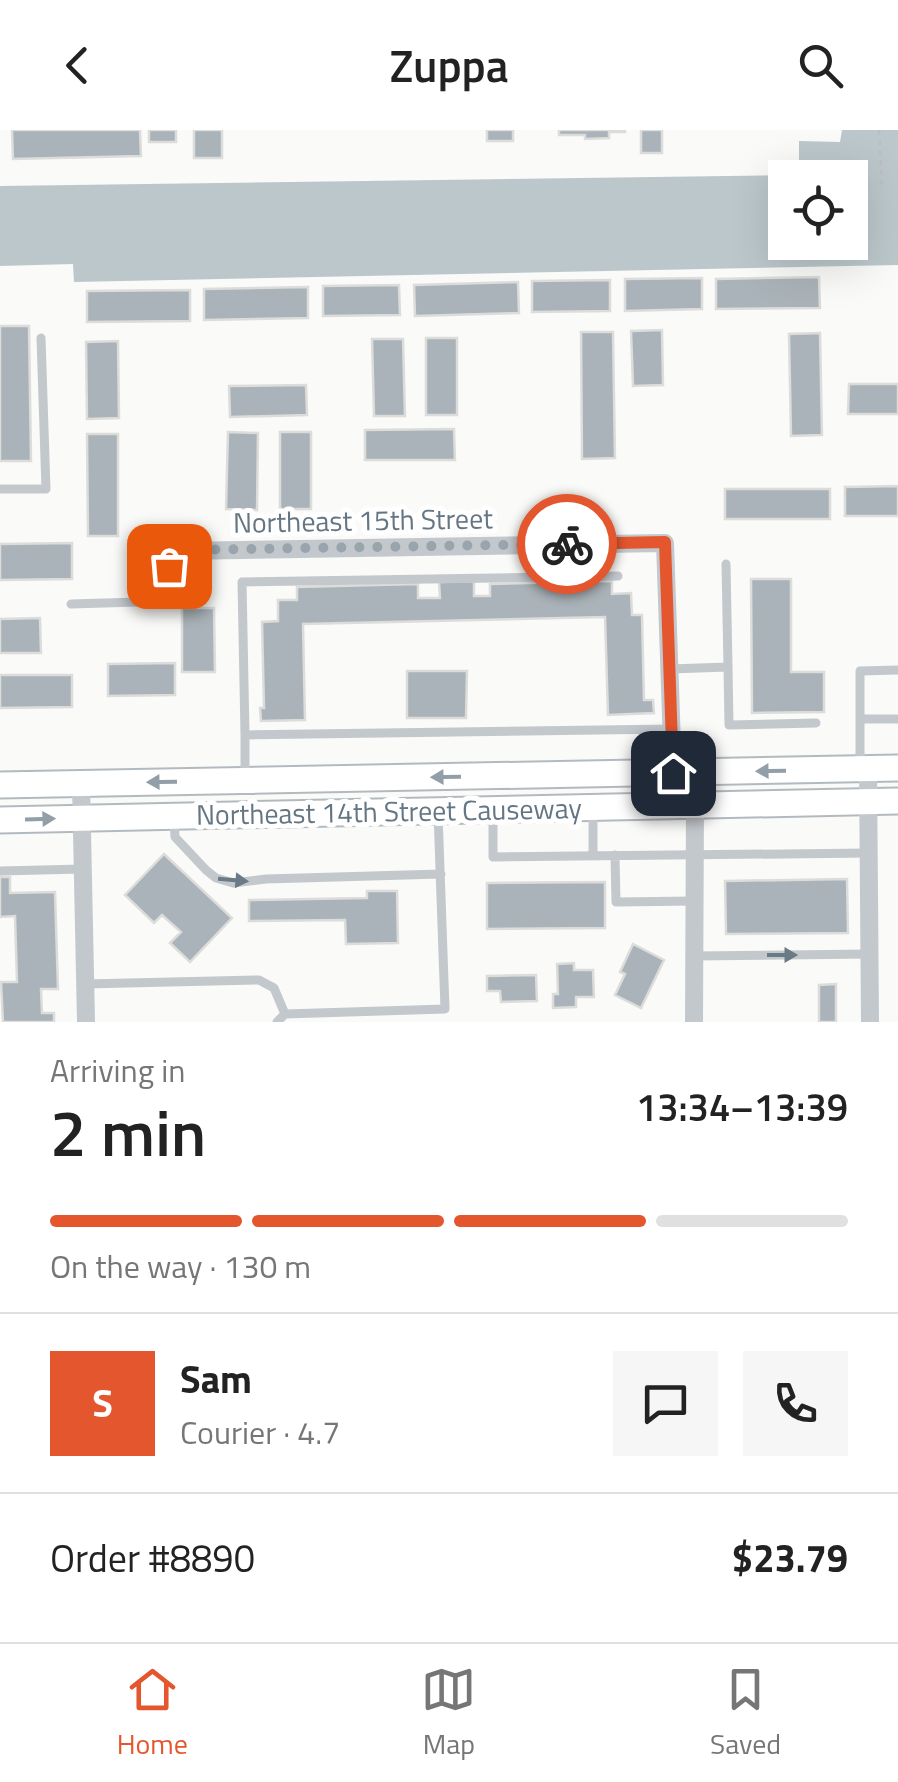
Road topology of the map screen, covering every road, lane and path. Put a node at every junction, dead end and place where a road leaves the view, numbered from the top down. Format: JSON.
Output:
{"nodes":[{"id":1,"x":879,"y":130,"type":"edge"},
{"id":2,"x":882,"y":187,"type":"dead end"},
{"id":3,"x":41,"y":338,"type":"dead end"},
{"id":4,"x":0,"y":489,"type":"edge"},
{"id":5,"x":182,"y":550,"type":"joint"},
{"id":6,"x":726,"y":564,"type":"dead end"},
{"id":7,"x":618,"y":576,"type":"dead end"},
{"id":8,"x":71,"y":604,"type":"dead end"},
{"id":9,"x":728,"y":668,"type":"junction"},
{"id":10,"x":670,"y":669,"type":"junction"},
{"id":11,"x":898,"y":670,"type":"edge"},
{"id":12,"x":898,"y":719,"type":"edge"},
{"id":13,"x":860,"y":720,"type":"junction"},
{"id":14,"x":816,"y":724,"type":"dead end"},
{"id":15,"x":672,"y":729,"type":"junction"},
{"id":16,"x":245,"y":735,"type":"junction"},
{"id":17,"x":898,"y":768,"type":"edge"},
{"id":18,"x":864,"y":769,"type":"junction"},
{"id":19,"x":673,"y":773,"type":"junction"},
{"id":20,"x":245,"y":781,"type":"junction"},
{"id":21,"x":81,"y":783,"type":"junction"},
{"id":22,"x":0,"y":785,"type":"edge"},
{"id":23,"x":868,"y":801,"type":"junction"},
{"id":24,"x":898,"y":801,"type":"edge"},
{"id":25,"x":695,"y":805,"type":"junction"},
{"id":26,"x":602,"y":807,"type":"junction"},
{"id":27,"x":493,"y":809,"type":"junction"},
{"id":28,"x":438,"y":810,"type":"junction"},
{"id":29,"x":174,"y":816,"type":"junction"},
{"id":30,"x":81,"y":818,"type":"junction"},
{"id":31,"x":0,"y":820,"type":"edge"},
{"id":32,"x":868,"y":853,"type":"junction"},
{"id":33,"x":695,"y":854,"type":"junction"},
{"id":34,"x":594,"y":856,"type":"junction"},
{"id":35,"x":615,"y":856,"type":"junction"},
{"id":36,"x":82,"y":870,"type":"junction"},
{"id":37,"x":0,"y":871,"type":"edge"},
{"id":38,"x":441,"y":874,"type":"junction"},
{"id":39,"x":694,"y":901,"type":"junction"},
{"id":40,"x":870,"y":954,"type":"junction"},
{"id":41,"x":694,"y":956,"type":"junction"},
{"id":42,"x":85,"y":984,"type":"junction"},
{"id":43,"x":280,"y":1018,"type":"edge"},
{"id":44,"x":86,"y":1022,"type":"edge"},
{"id":45,"x":694,"y":1022,"type":"edge"},
{"id":46,"x":870,"y":1022,"type":"edge"}],
"edges":[{"from":1,"to":2,"type":"path"},
{"from":3,"to":4,"type":"lane"},
{"from":5,"to":8,"type":"lane"},
{"from":5,"to":10,"type":"street","name":"Northeast 15th Street"},
{"from":6,"to":9,"type":"lane"},
{"from":7,"to":16,"type":"lane"},
{"from":9,"to":10,"type":"lane"},
{"from":9,"to":14,"type":"lane"},
{"from":10,"to":15,"type":"street"},
{"from":11,"to":13,"type":"lane"},
{"from":12,"to":13,"type":"lane"},
{"from":13,"to":18,"type":"lane"},
{"from":15,"to":16,"type":"lane"},
{"from":15,"to":19,"type":"street"},
{"from":16,"to":20,"type":"lane"},
{"from":17,"to":18,"type":"main road","name":"Northeast 14th Street Causeway"},
{"from":18,"to":19,"type":"main road","name":"Northeast 14th Street Causeway","one_way":true},
{"from":18,"to":23,"type":"street"},
{"from":19,"to":20,"type":"main road","name":"Northeast 14th Street Causeway","one_way":true},
{"from":19,"to":26,"type":"main road"},
{"from":20,"to":21,"type":"main road","name":"Northeast 14th Street Causeway","one_way":true},
{"from":21,"to":22,"type":"main road","name":"Northeast 14th Street Causeway"},
{"from":21,"to":30,"type":"street"},
{"from":23,"to":24,"type":"main road","name":"Northeast 14th Street Causeway"},
{"from":23,"to":25,"type":"main road","name":"Northeast 14th Street Causeway"},
{"from":23,"to":32,"type":"street"},
{"from":25,"to":26,"type":"main road","name":"Northeast 14th Street Causeway"},
{"from":25,"to":33,"type":"street"},
{"from":26,"to":27,"type":"main road","name":"Northeast 14th Street Causeway"},
{"from":26,"to":34,"type":"lane"},
{"from":27,"to":28,"type":"main road","name":"Northeast 14th Street Causeway"},
{"from":27,"to":34,"type":"lane"},
{"from":28,"to":29,"type":"main road","name":"Northeast 14th Street Causeway"},
{"from":28,"to":38,"type":"lane"},
{"from":29,"to":30,"type":"main road","name":"Northeast 14th Street Causeway"},
{"from":29,"to":38,"type":"lane","one_way":true},
{"from":31,"to":30,"type":"main road","name":"Northeast 14th Street Causeway","one_way":true},
{"from":30,"to":36,"type":"street"},
{"from":32,"to":33,"type":"lane"},
{"from":32,"to":40,"type":"street"},
{"from":33,"to":35,"type":"lane"},
{"from":33,"to":39,"type":"street"},
{"from":34,"to":35,"type":"lane"},
{"from":35,"to":39,"type":"lane"},
{"from":36,"to":37,"type":"lane"},
{"from":36,"to":42,"type":"street"},
{"from":38,"to":43,"type":"lane"},
{"from":39,"to":41,"type":"street"},
{"from":41,"to":40,"type":"lane","one_way":true},
{"from":40,"to":46,"type":"street"},
{"from":41,"to":45,"type":"street"},
{"from":42,"to":43,"type":"lane"},
{"from":42,"to":44,"type":"street"}]}
